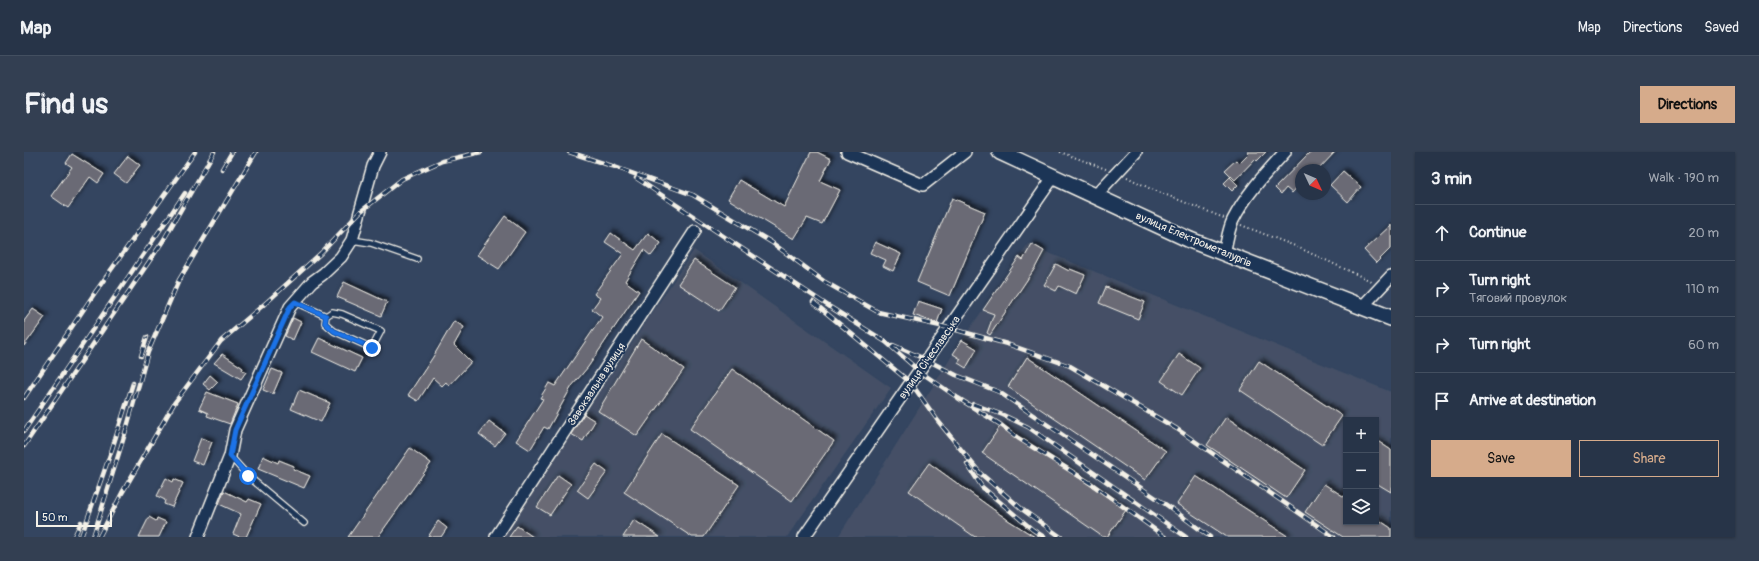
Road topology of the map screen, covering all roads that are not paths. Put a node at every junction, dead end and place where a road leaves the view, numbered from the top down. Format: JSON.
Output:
{"nodes":[{"id":1,"x":380,"y":152,"type":"edge"},
{"id":2,"x":847,"y":152,"type":"edge"},
{"id":3,"x":964,"y":152,"type":"edge"},
{"id":4,"x":1000,"y":152,"type":"edge"},
{"id":5,"x":1136,"y":152,"type":"edge"},
{"id":6,"x":1285,"y":152,"type":"edge"},
{"id":7,"x":1054,"y":176,"type":"junction"},
{"id":8,"x":1095,"y":196,"type":"junction"},
{"id":9,"x":695,"y":231,"type":"dead end"},
{"id":10,"x":352,"y":240,"type":"junction"},
{"id":11,"x":1224,"y":253,"type":"junction"},
{"id":12,"x":417,"y":259,"type":"dead end"},
{"id":13,"x":1391,"y":276,"type":"edge"},
{"id":14,"x":295,"y":302,"type":"junction"},
{"id":15,"x":1362,"y":307,"type":"junction"},
{"id":16,"x":326,"y":316,"type":"junction"},
{"id":17,"x":1391,"y":318,"type":"edge"},
{"id":18,"x":230,"y":456,"type":"junction"},
{"id":19,"x":304,"y":523,"type":"dead end"},
{"id":20,"x":198,"y":537,"type":"edge"},
{"id":21,"x":496,"y":537,"type":"edge"},
{"id":22,"x":804,"y":537,"type":"edge"}],
"edges":[{"from":1,"to":10,"type":"street"},
{"from":2,"to":3,"type":"street"},
{"from":4,"to":7,"type":"main road","name":"вулиця Електрометалургів"},
{"from":5,"to":8,"type":"street"},
{"from":6,"to":11,"type":"street"},
{"from":7,"to":8,"type":"main road","name":"вулиця Електрометалургів"},
{"from":7,"to":22,"type":"street","name":"вулиця Січеславська"},
{"from":8,"to":11,"type":"main road","name":"вулиця Електрометалургів"},
{"from":9,"to":21,"type":"street","name":"Завокзальна вулиця"},
{"from":10,"to":12,"type":"lane"},
{"from":10,"to":14,"type":"street"},
{"from":11,"to":15,"type":"main road","name":"вулиця Електрометалургів"},
{"from":13,"to":15,"type":"street"},
{"from":14,"to":16,"type":"lane"},
{"from":14,"to":18,"type":"street"},
{"from":15,"to":17,"type":"main road","name":"вулиця Електрометалургів"},
{"from":16,"to":16,"type":"lane"},
{"from":18,"to":19,"type":"lane"},
{"from":18,"to":20,"type":"street"}]}
